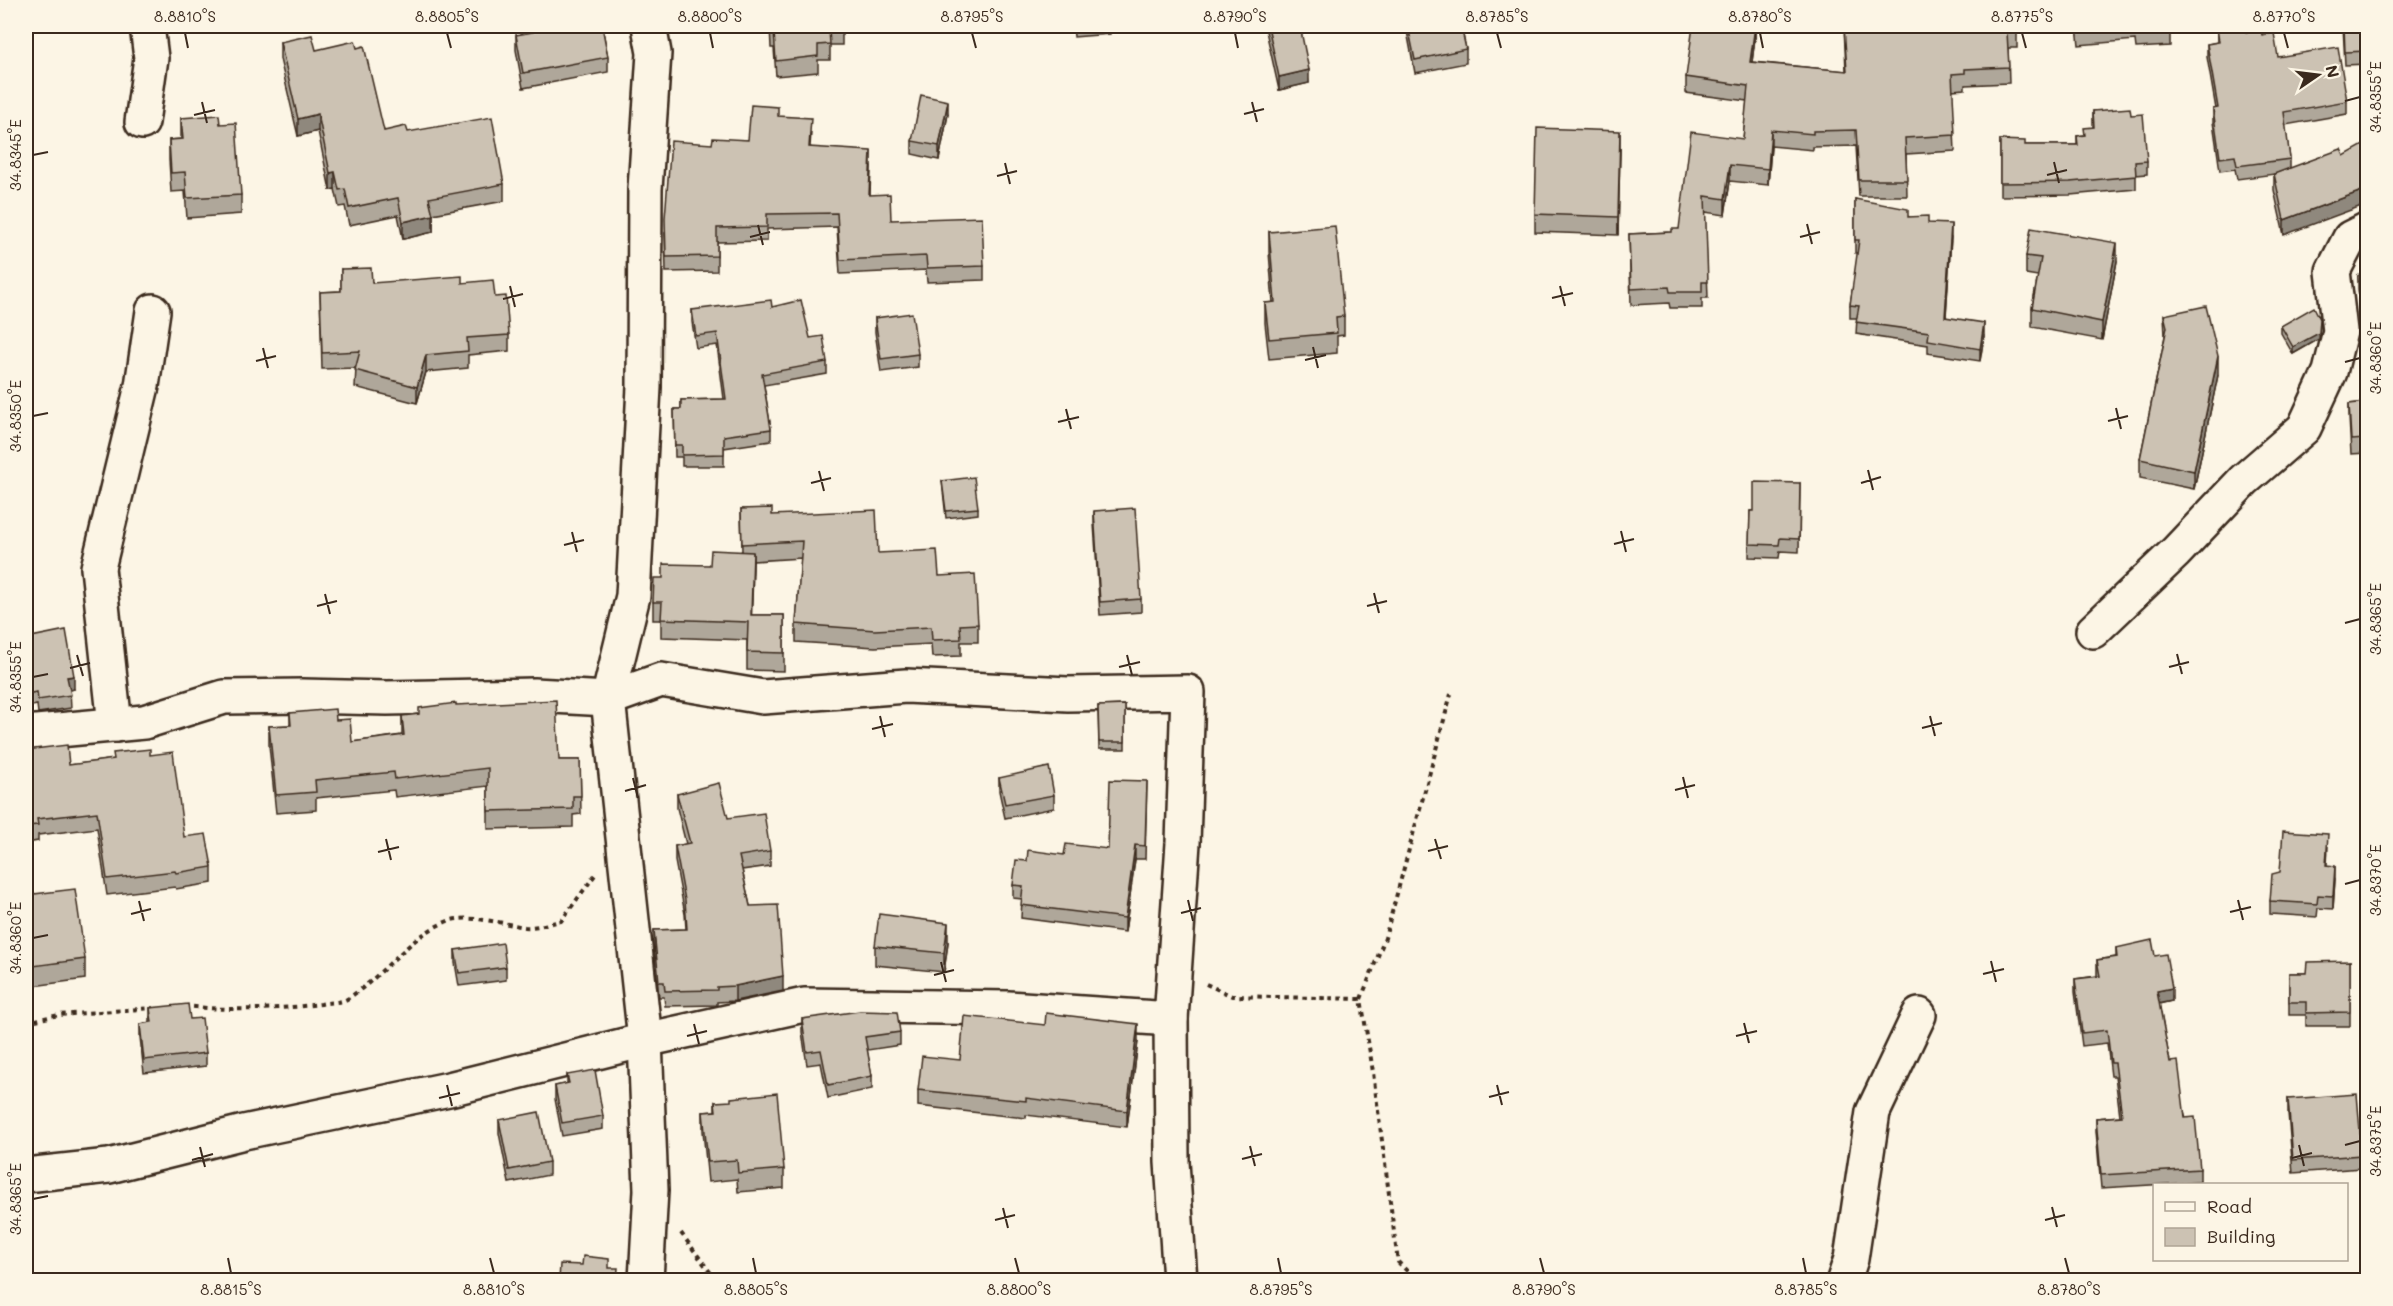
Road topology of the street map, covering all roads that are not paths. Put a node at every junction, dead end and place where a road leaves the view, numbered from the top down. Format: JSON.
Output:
{"nodes":[{"id":1,"x":147,"y":26,"type":"edge"},
{"id":2,"x":649,"y":26,"type":"edge"},
{"id":3,"x":142,"y":122,"type":"dead end"},
{"id":4,"x":2367,"y":229,"type":"edge"},
{"id":5,"x":153,"y":311,"type":"dead end"},
{"id":6,"x":2093,"y":631,"type":"dead end"},
{"id":7,"x":608,"y":699,"type":"junction"},
{"id":8,"x":115,"y":725,"type":"junction"},
{"id":9,"x":26,"y":733,"type":"edge"},
{"id":10,"x":1919,"y":1015,"type":"dead end"},
{"id":11,"x":1171,"y":1019,"type":"junction"},
{"id":12,"x":645,"y":1040,"type":"junction"},
{"id":13,"x":26,"y":1175,"type":"edge"},
{"id":14,"x":646,"y":1281,"type":"edge"},
{"id":15,"x":1180,"y":1281,"type":"edge"},
{"id":16,"x":1845,"y":1281,"type":"edge"}],
"edges":[{"from":1,"to":3,"type":"street"},
{"from":2,"to":7,"type":"street"},
{"from":4,"to":6,"type":"street"},
{"from":5,"to":8,"type":"street"},
{"from":7,"to":8,"type":"street"},
{"from":7,"to":11,"type":"street"},
{"from":7,"to":12,"type":"street"},
{"from":8,"to":9,"type":"street"},
{"from":10,"to":16,"type":"street"},
{"from":11,"to":12,"type":"street"},
{"from":11,"to":15,"type":"street"},
{"from":12,"to":13,"type":"street"},
{"from":12,"to":14,"type":"street"}]}
